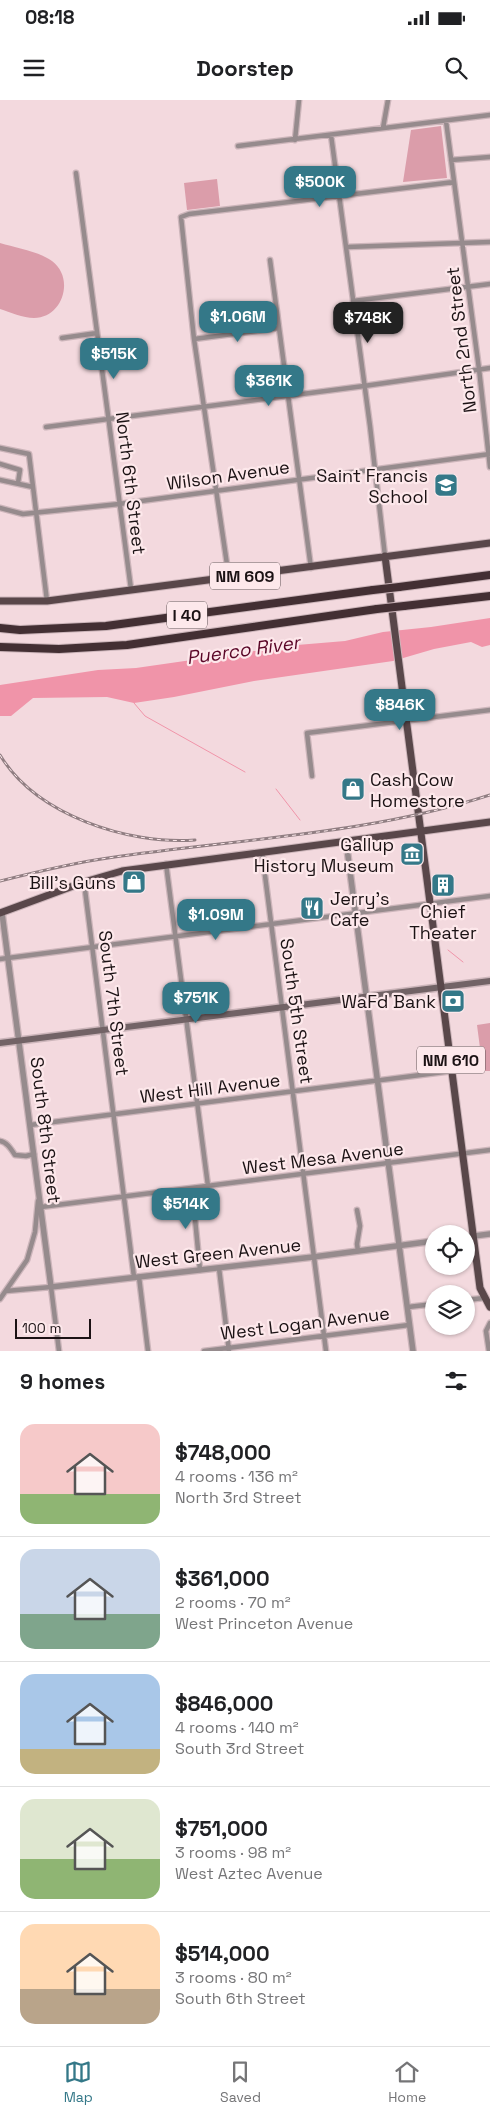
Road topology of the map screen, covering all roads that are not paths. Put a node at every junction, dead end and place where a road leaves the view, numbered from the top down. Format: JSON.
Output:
{"nodes":[{"id":1,"x":299,"y":100,"type":"edge"},
{"id":2,"x":388,"y":100,"type":"edge"},
{"id":3,"x":490,"y":115,"type":"edge"},
{"id":4,"x":446,"y":121,"type":"junction"},
{"id":5,"x":383,"y":128,"type":"junction"},
{"id":6,"x":331,"y":136,"type":"junction"},
{"id":7,"x":295,"y":140,"type":"junction"},
{"id":8,"x":238,"y":146,"type":"dead end"},
{"id":9,"x":490,"y":157,"type":"edge"},
{"id":10,"x":450,"y":160,"type":"junction"},
{"id":11,"x":76,"y":173,"type":"dead end"},
{"id":12,"x":454,"y":182,"type":"junction"},
{"id":13,"x":340,"y":196,"type":"junction"},
{"id":14,"x":490,"y":242,"type":"edge"},
{"id":15,"x":463,"y":243,"type":"junction"},
{"id":16,"x":346,"y":247,"type":"junction"},
{"id":17,"x":270,"y":260,"type":"dead end"},
{"id":18,"x":490,"y":284,"type":"edge"},
{"id":19,"x":468,"y":287,"type":"junction"},
{"id":20,"x":353,"y":301,"type":"junction"},
{"id":21,"x":279,"y":328,"type":"junction"},
{"id":22,"x":97,"y":333,"type":"junction"},
{"id":23,"x":62,"y":338,"type":"dead end"},
{"id":24,"x":194,"y":339,"type":"junction"},
{"id":25,"x":490,"y":368,"type":"edge"},
{"id":26,"x":479,"y":369,"type":"junction"},
{"id":27,"x":364,"y":386,"type":"junction"},
{"id":28,"x":289,"y":395,"type":"junction"},
{"id":29,"x":205,"y":406,"type":"junction"},
{"id":30,"x":109,"y":418,"type":"junction"},
{"id":31,"x":46,"y":427,"type":"dead end"},
{"id":32,"x":0,"y":448,"type":"edge"},
{"id":33,"x":489,"y":454,"type":"edge"},
{"id":34,"x":0,"y":464,"type":"edge"},
{"id":35,"x":490,"y":467,"type":"edge"},
{"id":36,"x":375,"y":470,"type":"junction"},
{"id":37,"x":300,"y":479,"type":"junction"},
{"id":38,"x":0,"y":480,"type":"edge"},
{"id":39,"x":18,"y":483,"type":"junction"},
{"id":40,"x":33,"y":487,"type":"junction"},
{"id":41,"x":216,"y":490,"type":"junction"},
{"id":42,"x":119,"y":504,"type":"junction"},
{"id":43,"x":0,"y":508,"type":"edge"},
{"id":44,"x":36,"y":513,"type":"junction"},
{"id":45,"x":490,"y":543,"type":"edge"},
{"id":46,"x":385,"y":556,"type":"junction"},
{"id":47,"x":311,"y":568,"type":"junction"},
{"id":48,"x":490,"y":575,"type":"edge"},
{"id":49,"x":229,"y":578,"type":"junction"},
{"id":50,"x":131,"y":589,"type":"junction"},
{"id":51,"x":490,"y":596,"type":"edge"},
{"id":52,"x":0,"y":601,"type":"edge"},
{"id":53,"x":47,"y":601,"type":"junction"},
{"id":54,"x":0,"y":628,"type":"edge"},
{"id":55,"x":0,"y":647,"type":"edge"},
{"id":56,"x":490,"y":710,"type":"edge"},
{"id":57,"x":406,"y":720,"type":"junction"},
{"id":58,"x":312,"y":776,"type":"dead end"},
{"id":59,"x":490,"y":822,"type":"edge"},
{"id":60,"x":421,"y":831,"type":"junction"},
{"id":61,"x":346,"y":841,"type":"junction"},
{"id":62,"x":262,"y":852,"type":"junction"},
{"id":63,"x":166,"y":864,"type":"junction"},
{"id":64,"x":84,"y":882,"type":"junction"},
{"id":65,"x":490,"y":896,"type":"edge"},
{"id":66,"x":430,"y":904,"type":"junction"},
{"id":67,"x":1,"y":913,"type":"edge"},
{"id":68,"x":356,"y":913,"type":"junction"},
{"id":69,"x":270,"y":924,"type":"junction"},
{"id":70,"x":175,"y":936,"type":"junction"},
{"id":71,"x":92,"y":947,"type":"junction"},
{"id":72,"x":8,"y":958,"type":"junction"},
{"id":73,"x":0,"y":959,"type":"edge"},
{"id":74,"x":490,"y":981,"type":"edge"},
{"id":75,"x":441,"y":987,"type":"junction"},
{"id":76,"x":366,"y":996,"type":"junction"},
{"id":77,"x":282,"y":1007,"type":"junction"},
{"id":78,"x":186,"y":1019,"type":"junction"},
{"id":79,"x":103,"y":1030,"type":"junction"},
{"id":80,"x":19,"y":1041,"type":"junction"},
{"id":81,"x":0,"y":1043,"type":"edge"},
{"id":82,"x":452,"y":1071,"type":"junction"},
{"id":83,"x":377,"y":1081,"type":"junction"},
{"id":84,"x":293,"y":1092,"type":"junction"},
{"id":85,"x":197,"y":1104,"type":"junction"},
{"id":86,"x":114,"y":1114,"type":"junction"},
{"id":87,"x":30,"y":1125,"type":"junction"},
{"id":88,"x":0,"y":1141,"type":"edge"},
{"id":89,"x":490,"y":1150,"type":"edge"},
{"id":90,"x":34,"y":1154,"type":"junction"},
{"id":91,"x":463,"y":1154,"type":"junction"},
{"id":92,"x":388,"y":1163,"type":"junction"},
{"id":93,"x":303,"y":1174,"type":"junction"},
{"id":94,"x":208,"y":1186,"type":"junction"},
{"id":95,"x":192,"y":1188,"type":"junction"},
{"id":96,"x":39,"y":1192,"type":"junction"},
{"id":97,"x":125,"y":1197,"type":"junction"},
{"id":98,"x":41,"y":1207,"type":"junction"},
{"id":99,"x":357,"y":1210,"type":"dead end"},
{"id":100,"x":469,"y":1225,"type":"edge"},
{"id":101,"x":490,"y":1234,"type":"edge"},
{"id":102,"x":475,"y":1236,"type":"edge"},
{"id":103,"x":425,"y":1242,"type":"edge"},
{"id":104,"x":399,"y":1245,"type":"junction"},
{"id":105,"x":358,"y":1251,"type":"junction"},
{"id":106,"x":313,"y":1257,"type":"junction"},
{"id":107,"x":475,"y":1262,"type":"edge"},
{"id":108,"x":219,"y":1268,"type":"junction"},
{"id":109,"x":200,"y":1270,"type":"junction"},
{"id":110,"x":136,"y":1277,"type":"junction"},
{"id":111,"x":51,"y":1287,"type":"junction"},
{"id":112,"x":6,"y":1291,"type":"junction"},
{"id":113,"x":484,"y":1298,"type":"junction"},
{"id":114,"x":0,"y":1299,"type":"edge"},
{"id":115,"x":475,"y":1299,"type":"edge"},
{"id":116,"x":425,"y":1305,"type":"edge"},
{"id":117,"x":489,"y":1306,"type":"edge"},
{"id":118,"x":408,"y":1307,"type":"junction"},
{"id":119,"x":490,"y":1323,"type":"edge"},
{"id":120,"x":409,"y":1326,"type":"junction"},
{"id":121,"x":324,"y":1336,"type":"junction"},
{"id":122,"x":229,"y":1350,"type":"edge"},
{"id":123,"x":59,"y":1351,"type":"edge"},
{"id":124,"x":148,"y":1351,"type":"edge"},
{"id":125,"x":204,"y":1351,"type":"edge"},
{"id":126,"x":326,"y":1351,"type":"edge"},
{"id":127,"x":412,"y":1351,"type":"edge"},
{"id":128,"x":489,"y":1351,"type":"edge"}],
"edges":[{"from":1,"to":7,"type":"street"},
{"from":2,"to":5,"type":"street"},
{"from":3,"to":4,"type":"street"},
{"from":4,"to":5,"type":"street"},
{"from":4,"to":10,"type":"street","name":"North 2nd Street"},
{"from":5,"to":6,"type":"street"},
{"from":6,"to":7,"type":"street"},
{"from":6,"to":13,"type":"street"},
{"from":7,"to":8,"type":"street"},
{"from":9,"to":10,"type":"street"},
{"from":10,"to":12,"type":"street","name":"North 2nd Street"},
{"from":11,"to":22,"type":"street","name":"North 6th Street"},
{"from":12,"to":13,"type":"street"},
{"from":12,"to":15,"type":"street","name":"North 2nd Street"},
{"from":13,"to":16,"type":"street"},
{"from":13,"to":24,"type":"street"},
{"from":14,"to":15,"type":"street"},
{"from":15,"to":16,"type":"street"},
{"from":15,"to":19,"type":"street","name":"North 2nd Street"},
{"from":16,"to":20,"type":"street"},
{"from":17,"to":21,"type":"street"},
{"from":18,"to":19,"type":"street"},
{"from":19,"to":20,"type":"street"},
{"from":19,"to":26,"type":"street","name":"North 2nd Street"},
{"from":20,"to":27,"type":"street"},
{"from":21,"to":24,"type":"street"},
{"from":21,"to":28,"type":"street"},
{"from":22,"to":23,"type":"street"},
{"from":22,"to":30,"type":"street","name":"North 6th Street"},
{"from":24,"to":29,"type":"street"},
{"from":25,"to":26,"type":"street"},
{"from":26,"to":27,"type":"street"},
{"from":26,"to":33,"type":"street","name":"North 2nd Street"},
{"from":27,"to":28,"type":"street"},
{"from":27,"to":36,"type":"street"},
{"from":28,"to":29,"type":"street"},
{"from":28,"to":37,"type":"street"},
{"from":29,"to":30,"type":"street"},
{"from":29,"to":41,"type":"street"},
{"from":30,"to":31,"type":"street"},
{"from":30,"to":42,"type":"street","name":"North 6th Street"},
{"from":32,"to":40,"type":"street"},
{"from":33,"to":35,"type":"street","name":"North 2nd Street"},
{"from":33,"to":36,"type":"street","name":"Wilson Avenue"},
{"from":34,"to":39,"type":"street"},
{"from":36,"to":37,"type":"street","name":"Wilson Avenue"},
{"from":36,"to":46,"type":"street"},
{"from":37,"to":41,"type":"street","name":"Wilson Avenue"},
{"from":37,"to":47,"type":"street"},
{"from":38,"to":39,"type":"street"},
{"from":39,"to":40,"type":"street"},
{"from":40,"to":44,"type":"street"},
{"from":41,"to":42,"type":"street","name":"Wilson Avenue"},
{"from":41,"to":49,"type":"street"},
{"from":42,"to":44,"type":"street","name":"Wilson Avenue"},
{"from":42,"to":50,"type":"street","name":"North 6th Street"},
{"from":43,"to":44,"type":"street","name":"Wilson Avenue"},
{"from":44,"to":53,"type":"street"},
{"from":45,"to":46,"type":"main road","number":"NM 609"},
{"from":46,"to":47,"type":"main road","number":"NM 609"},
{"from":46,"to":57,"type":"main road","number":"NM 610"},
{"from":47,"to":49,"type":"main road","number":"NM 609"},
{"from":48,"to":54,"type":"highway","number":"I 40","bridge":true},
{"from":49,"to":50,"type":"main road","number":"NM 609"},
{"from":50,"to":53,"type":"main road","number":"NM 609"},
{"from":51,"to":55,"type":"highway","number":"I 40","bridge":true},
{"from":52,"to":53,"type":"main road","number":"NM 609"},
{"from":56,"to":57,"type":"street"},
{"from":57,"to":58,"type":"street"},
{"from":57,"to":60,"type":"main road","number":"NM 610"},
{"from":59,"to":60,"type":"main road"},
{"from":60,"to":61,"type":"main road"},
{"from":60,"to":66,"type":"main road","number":"NM 610"},
{"from":61,"to":62,"type":"main road"},
{"from":61,"to":68,"type":"street"},
{"from":62,"to":63,"type":"main road"},
{"from":62,"to":69,"type":"street","name":"South 5th Street"},
{"from":63,"to":64,"type":"main road"},
{"from":63,"to":70,"type":"street"},
{"from":64,"to":67,"type":"main road"},
{"from":64,"to":71,"type":"street","name":"South 7th Street"},
{"from":65,"to":66,"type":"street"},
{"from":66,"to":68,"type":"street"},
{"from":66,"to":75,"type":"main road","number":"NM 610"},
{"from":67,"to":72,"type":"street","name":"South 8th Street"},
{"from":68,"to":69,"type":"street"},
{"from":68,"to":76,"type":"street"},
{"from":69,"to":70,"type":"street"},
{"from":69,"to":77,"type":"street","name":"South 5th Street"},
{"from":70,"to":71,"type":"street"},
{"from":70,"to":78,"type":"street"},
{"from":71,"to":72,"type":"street"},
{"from":71,"to":79,"type":"street","name":"South 7th Street"},
{"from":72,"to":73,"type":"street"},
{"from":72,"to":80,"type":"street","name":"South 8th Street"},
{"from":74,"to":75,"type":"main road"},
{"from":75,"to":76,"type":"main road"},
{"from":75,"to":82,"type":"main road","number":"NM 610"},
{"from":76,"to":77,"type":"main road"},
{"from":76,"to":83,"type":"street"},
{"from":77,"to":78,"type":"main road"},
{"from":77,"to":84,"type":"street","name":"South 5th Street"},
{"from":78,"to":79,"type":"main road"},
{"from":78,"to":85,"type":"street"},
{"from":79,"to":80,"type":"main road"},
{"from":79,"to":86,"type":"street","name":"South 7th Street"},
{"from":80,"to":81,"type":"main road"},
{"from":80,"to":87,"type":"street","name":"South 8th Street"},
{"from":82,"to":83,"type":"street","name":"West Hill Avenue"},
{"from":82,"to":91,"type":"main road","number":"NM 610"},
{"from":83,"to":84,"type":"street","name":"West Hill Avenue"},
{"from":83,"to":92,"type":"street"},
{"from":84,"to":85,"type":"street","name":"West Hill Avenue"},
{"from":84,"to":93,"type":"street","name":"South 5th Street"},
{"from":85,"to":86,"type":"street","name":"West Hill Avenue"},
{"from":85,"to":94,"type":"street"},
{"from":86,"to":87,"type":"street","name":"West Hill Avenue"},
{"from":86,"to":97,"type":"street","name":"South 7th Street"},
{"from":87,"to":90,"type":"street","name":"South 8th Street"},
{"from":88,"to":90,"type":"street"},
{"from":89,"to":91,"type":"street","name":"West Mesa Avenue"},
{"from":90,"to":96,"type":"street","name":"South 8th Street"},
{"from":91,"to":92,"type":"street","name":"West Mesa Avenue"},
{"from":91,"to":100,"type":"main road","number":"NM 610"},
{"from":92,"to":93,"type":"street","name":"West Mesa Avenue"},
{"from":92,"to":104,"type":"street"},
{"from":93,"to":94,"type":"street","name":"West Mesa Avenue"},
{"from":93,"to":106,"type":"street","name":"South 5th Street"},
{"from":94,"to":95,"type":"street","name":"West Mesa Avenue"},
{"from":95,"to":97,"type":"street","name":"West Mesa Avenue"},
{"from":95,"to":109,"type":"street"},
{"from":96,"to":98,"type":"street","name":"South 8th Street"},
{"from":96,"to":112,"type":"street"},
{"from":97,"to":98,"type":"street","name":"West Mesa Avenue"},
{"from":97,"to":110,"type":"street","name":"South 7th Street"},
{"from":98,"to":111,"type":"street","name":"South 8th Street"},
{"from":99,"to":105,"type":"street"},
{"from":101,"to":102,"type":"street"},
{"from":103,"to":104,"type":"street","name":"West Green Avenue"},
{"from":104,"to":105,"type":"street","name":"West Green Avenue"},
{"from":104,"to":118,"type":"street"},
{"from":105,"to":106,"type":"street","name":"West Green Avenue"},
{"from":106,"to":108,"type":"street","name":"West Green Avenue"},
{"from":106,"to":121,"type":"street"},
{"from":107,"to":113,"type":"main road","number":"NM 610"},
{"from":108,"to":109,"type":"street","name":"West Green Avenue"},
{"from":108,"to":122,"type":"street"},
{"from":109,"to":110,"type":"street","name":"West Green Avenue"},
{"from":110,"to":111,"type":"street","name":"West Green Avenue"},
{"from":110,"to":124,"type":"street","name":"South 7th Street"},
{"from":111,"to":112,"type":"street","name":"West Green Avenue"},
{"from":111,"to":123,"type":"street","name":"South 8th Street"},
{"from":112,"to":114,"type":"street"},
{"from":113,"to":115,"type":"street"},
{"from":113,"to":117,"type":"main road","number":"NM 610"},
{"from":116,"to":118,"type":"street","name":"West Logan Avenue"},
{"from":118,"to":120,"type":"street"},
{"from":119,"to":128,"type":"street"},
{"from":120,"to":121,"type":"street","name":"West Logan Avenue"},
{"from":120,"to":127,"type":"street"},
{"from":121,"to":122,"type":"street","name":"West Logan Avenue"},
{"from":121,"to":126,"type":"street"},
{"from":122,"to":125,"type":"street","name":"West Logan Avenue"}]}
